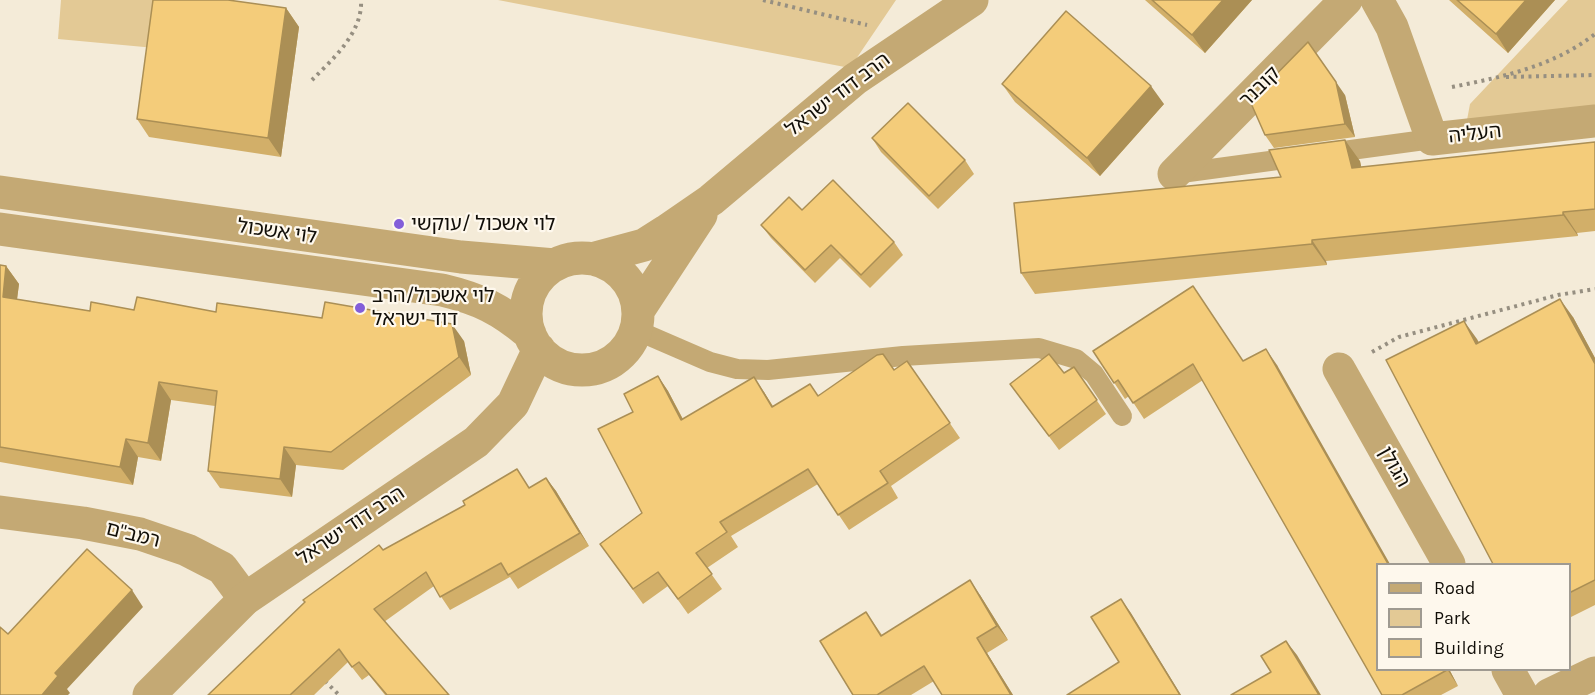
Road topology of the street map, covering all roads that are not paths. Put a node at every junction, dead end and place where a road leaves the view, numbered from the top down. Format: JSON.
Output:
{"nodes":[{"id":1,"x":972,"y":0,"type":"edge"},
{"id":2,"x":1346,"y":0,"type":"edge"},
{"id":3,"x":1377,"y":0,"type":"edge"},
{"id":4,"x":1595,"y":121,"type":"edge"},
{"id":5,"x":1432,"y":139,"type":"junction"},
{"id":6,"x":1174,"y":174,"type":"joint"},
{"id":7,"x":0,"y":192,"type":"edge"},
{"id":8,"x":711,"y":200,"type":"junction"},
{"id":9,"x":0,"y":229,"type":"edge"},
{"id":10,"x":592,"y":259,"type":"junction"},
{"id":11,"x":555,"y":265,"type":"junction"},
{"id":12,"x":637,"y":321,"type":"junction"},
{"id":13,"x":534,"y":341,"type":"junction"},
{"id":14,"x":1339,"y":369,"type":"road end"},
{"id":15,"x":1122,"y":416,"type":"dead end"},
{"id":16,"x":0,"y":512,"type":"edge"},
{"id":17,"x":1448,"y":563,"type":"edge"},
{"id":18,"x":245,"y":599,"type":"junction"},
{"id":19,"x":1509,"y":671,"type":"edge"},
{"id":20,"x":1595,"y":673,"type":"edge"},
{"id":21,"x":149,"y":695,"type":"edge"},
{"id":22,"x":1522,"y":695,"type":"edge"},
{"id":23,"x":1549,"y":695,"type":"edge"}],
"edges":[{"from":1,"to":8,"type":"street","name":"הרב דוד ישראל"},
{"from":2,"to":6,"type":"street","name":"קובנר"},
{"from":3,"to":5,"type":"street","name":"העליה"},
{"from":4,"to":5,"type":"street","name":"העליה"},
{"from":5,"to":6,"type":"lane"},
{"from":7,"to":11,"type":"street","name":"לוי אשכול"},
{"from":8,"to":10,"type":"street","name":"הרב דוד ישראל"},
{"from":8,"to":12,"type":"street","name":"הרב דוד ישראל"},
{"from":9,"to":13,"type":"street","name":"לוי אשכול"},
{"from":10,"to":11,"type":"street"},
{"from":10,"to":12,"type":"street"},
{"from":11,"to":13,"type":"street"},
{"from":12,"to":13,"type":"street"},
{"from":12,"to":15,"type":"lane"},
{"from":13,"to":18,"type":"street","name":"הרב דוד ישראל"},
{"from":14,"to":17,"type":"street","name":"הגולן"},
{"from":16,"to":18,"type":"street","name":"רמב\"ם"},
{"from":18,"to":21,"type":"street","name":"הרב דוד ישראל"},
{"from":19,"to":22,"type":"street"},
{"from":20,"to":23,"type":"street"}]}
